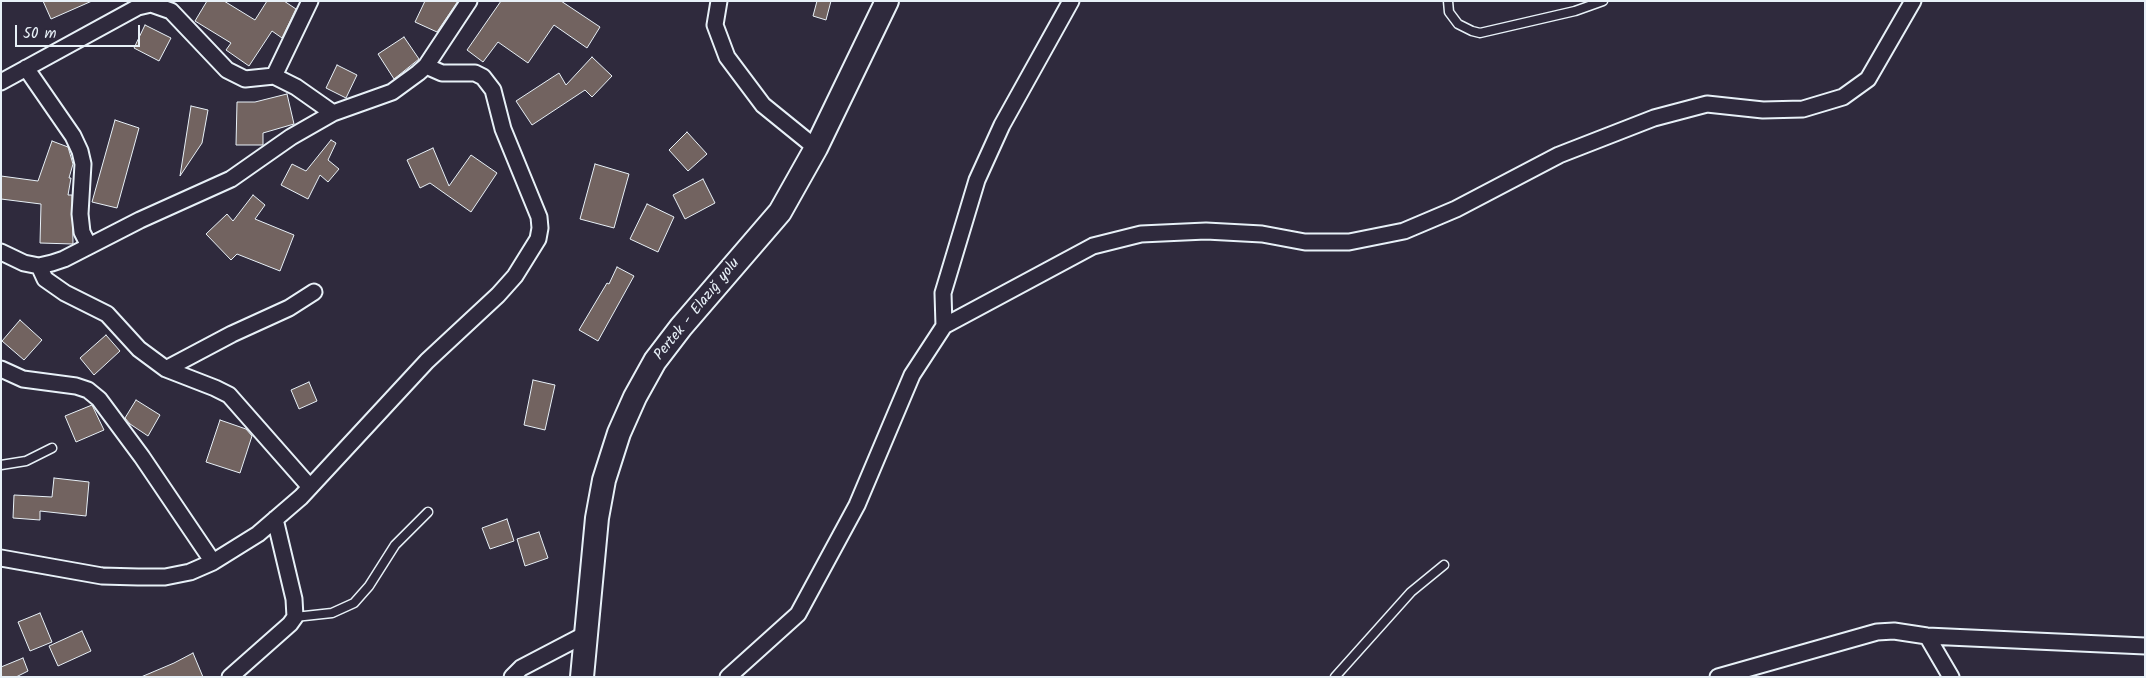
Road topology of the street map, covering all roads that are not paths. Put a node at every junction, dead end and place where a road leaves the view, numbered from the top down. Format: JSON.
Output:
{"nodes":[{"id":1,"x":310,"y":1,"type":"edge"},
{"id":2,"x":469,"y":1,"type":"edge"},
{"id":3,"x":719,"y":1,"type":"edge"},
{"id":4,"x":887,"y":1,"type":"edge"},
{"id":5,"x":1072,"y":1,"type":"edge"},
{"id":6,"x":1448,"y":1,"type":"edge"},
{"id":7,"x":1603,"y":1,"type":"edge"},
{"id":8,"x":1913,"y":1,"type":"edge"},
{"id":9,"x":138,"y":4,"type":"edge"},
{"id":10,"x":426,"y":66,"type":"junction"},
{"id":11,"x":26,"y":68,"type":"junction"},
{"id":12,"x":274,"y":76,"type":"junction"},
{"id":13,"x":1,"y":82,"type":"edge"},
{"id":14,"x":333,"y":113,"type":"junction"},
{"id":15,"x":816,"y":148,"type":"junction"},
{"id":16,"x":89,"y":246,"type":"junction"},
{"id":17,"x":1,"y":252,"type":"edge"},
{"id":18,"x":39,"y":266,"type":"junction"},
{"id":19,"x":314,"y":292,"type":"dead end"},
{"id":20,"x":944,"y":326,"type":"junction"},
{"id":21,"x":1,"y":369,"type":"edge"},
{"id":22,"x":166,"y":369,"type":"junction"},
{"id":23,"x":52,"y":448,"type":"dead end"},
{"id":24,"x":1,"y":465,"type":"edge"},
{"id":25,"x":310,"y":487,"type":"junction"},
{"id":26,"x":428,"y":512,"type":"dead end"},
{"id":27,"x":275,"y":519,"type":"junction"},
{"id":28,"x":1,"y":558,"type":"edge"},
{"id":29,"x":213,"y":562,"type":"junction"},
{"id":30,"x":1444,"y":565,"type":"dead end"},
{"id":31,"x":295,"y":617,"type":"junction"},
{"id":32,"x":586,"y":634,"type":"junction"},
{"id":33,"x":1927,"y":636,"type":"junction"},
{"id":34,"x":2145,"y":646,"type":"edge"},
{"id":35,"x":230,"y":677,"type":"edge"},
{"id":36,"x":512,"y":677,"type":"edge"},
{"id":37,"x":582,"y":677,"type":"edge"},
{"id":38,"x":728,"y":677,"type":"edge"},
{"id":39,"x":1335,"y":677,"type":"edge"},
{"id":40,"x":1718,"y":677,"type":"edge"},
{"id":41,"x":1951,"y":677,"type":"edge"}],
"edges":[{"from":1,"to":12,"type":"street"},
{"from":2,"to":10,"type":"street"},
{"from":3,"to":15,"type":"street"},
{"from":4,"to":15,"type":"main road","name":"Pertek - Elazığ yolu"},
{"from":5,"to":20,"type":"street"},
{"from":6,"to":7,"type":"lane"},
{"from":8,"to":20,"type":"street"},
{"from":9,"to":11,"type":"street"},
{"from":9,"to":12,"type":"street"},
{"from":10,"to":14,"type":"street"},
{"from":10,"to":25,"type":"street"},
{"from":11,"to":13,"type":"street"},
{"from":11,"to":16,"type":"street"},
{"from":12,"to":14,"type":"street"},
{"from":14,"to":16,"type":"street"},
{"from":15,"to":32,"type":"main road","name":"Pertek - Elazığ yolu"},
{"from":16,"to":18,"type":"street"},
{"from":17,"to":18,"type":"street"},
{"from":18,"to":22,"type":"street"},
{"from":19,"to":22,"type":"street"},
{"from":20,"to":38,"type":"street"},
{"from":21,"to":29,"type":"street"},
{"from":22,"to":25,"type":"street"},
{"from":23,"to":24,"type":"lane"},
{"from":25,"to":27,"type":"street"},
{"from":26,"to":31,"type":"lane"},
{"from":27,"to":29,"type":"street"},
{"from":27,"to":31,"type":"street"},
{"from":28,"to":29,"type":"street"},
{"from":30,"to":39,"type":"lane"},
{"from":31,"to":35,"type":"street"},
{"from":32,"to":36,"type":"street"},
{"from":32,"to":37,"type":"main road","name":"Pertek - Elazığ yolu"},
{"from":33,"to":34,"type":"street"},
{"from":33,"to":40,"type":"street"},
{"from":33,"to":41,"type":"street"}]}
